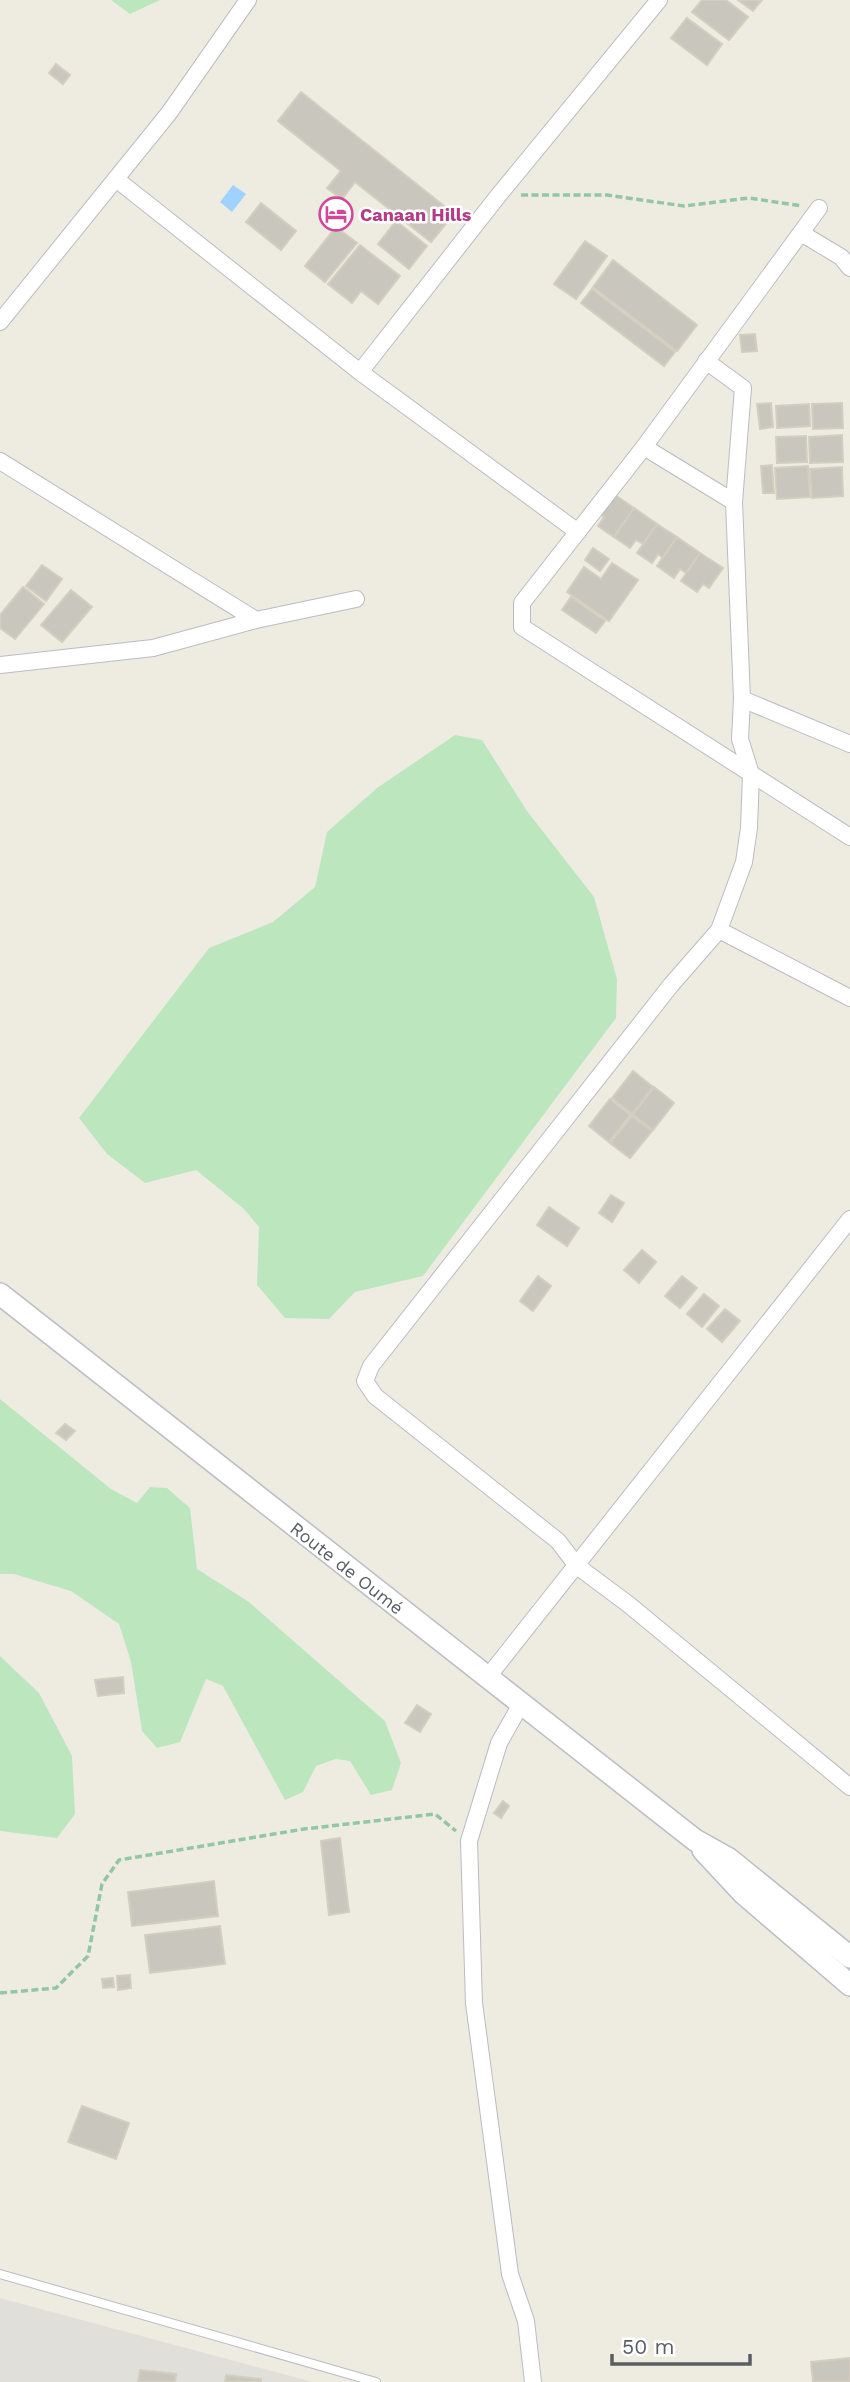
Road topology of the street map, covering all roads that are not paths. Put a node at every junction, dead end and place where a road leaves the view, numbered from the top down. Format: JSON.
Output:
{"nodes":[{"id":1,"x":248,"y":0,"type":"edge"},
{"id":2,"x":659,"y":0,"type":"edge"},
{"id":3,"x":116,"y":179,"type":"junction"},
{"id":4,"x":819,"y":208,"type":"road end"},
{"id":5,"x":801,"y":233,"type":"junction"},
{"id":6,"x":850,"y":268,"type":"edge"},
{"id":7,"x":0,"y":322,"type":"edge"},
{"id":8,"x":706,"y":361,"type":"junction"},
{"id":9,"x":359,"y":373,"type":"junction"},
{"id":10,"x":644,"y":447,"type":"junction"},
{"id":11,"x":0,"y":461,"type":"edge"},
{"id":12,"x":734,"y":502,"type":"junction"},
{"id":13,"x":578,"y":532,"type":"junction"},
{"id":14,"x":356,"y":599,"type":"dead end"},
{"id":15,"x":256,"y":620,"type":"junction"},
{"id":16,"x":0,"y":665,"type":"edge"},
{"id":17,"x":742,"y":699,"type":"junction"},
{"id":18,"x":850,"y":744,"type":"edge"},
{"id":19,"x":751,"y":774,"type":"junction"},
{"id":20,"x":850,"y":837,"type":"edge"},
{"id":21,"x":719,"y":930,"type":"junction"},
{"id":22,"x":850,"y":998,"type":"edge"},
{"id":23,"x":850,"y":1219,"type":"edge"},
{"id":24,"x":0,"y":1294,"type":"edge"},
{"id":25,"x":577,"y":1566,"type":"junction"},
{"id":26,"x":487,"y":1678,"type":"junction"},
{"id":27,"x":521,"y":1704,"type":"junction"},
{"id":28,"x":850,"y":1787,"type":"edge"},
{"id":29,"x":695,"y":1840,"type":"junction"},
{"id":30,"x":850,"y":1957,"type":"edge"},
{"id":31,"x":850,"y":1984,"type":"edge"},
{"id":32,"x":0,"y":2274,"type":"edge"},
{"id":33,"x":376,"y":2382,"type":"edge"},
{"id":34,"x":533,"y":2382,"type":"edge"}],
"edges":[{"from":1,"to":3,"type":"street"},
{"from":2,"to":9,"type":"street"},
{"from":3,"to":7,"type":"street"},
{"from":3,"to":9,"type":"street"},
{"from":4,"to":5,"type":"street"},
{"from":5,"to":6,"type":"street"},
{"from":5,"to":8,"type":"street"},
{"from":8,"to":10,"type":"street"},
{"from":8,"to":12,"type":"street"},
{"from":9,"to":13,"type":"street"},
{"from":10,"to":12,"type":"street"},
{"from":10,"to":13,"type":"street"},
{"from":11,"to":15,"type":"street"},
{"from":12,"to":17,"type":"street"},
{"from":13,"to":19,"type":"street"},
{"from":14,"to":15,"type":"street"},
{"from":15,"to":16,"type":"street"},
{"from":17,"to":18,"type":"street"},
{"from":17,"to":19,"type":"street"},
{"from":19,"to":20,"type":"street"},
{"from":19,"to":21,"type":"street"},
{"from":21,"to":22,"type":"street"},
{"from":21,"to":25,"type":"street"},
{"from":23,"to":25,"type":"street"},
{"from":24,"to":26,"type":"main road","name":"Route de Oumé"},
{"from":25,"to":26,"type":"street"},
{"from":25,"to":28,"type":"street"},
{"from":26,"to":27,"type":"main road","name":"Route de Oumé"},
{"from":27,"to":29,"type":"main road","name":"Route de Oumé"},
{"from":27,"to":34,"type":"street"},
{"from":29,"to":30,"type":"main road"},
{"from":29,"to":31,"type":"main road"},
{"from":32,"to":33,"type":"lane"}]}
